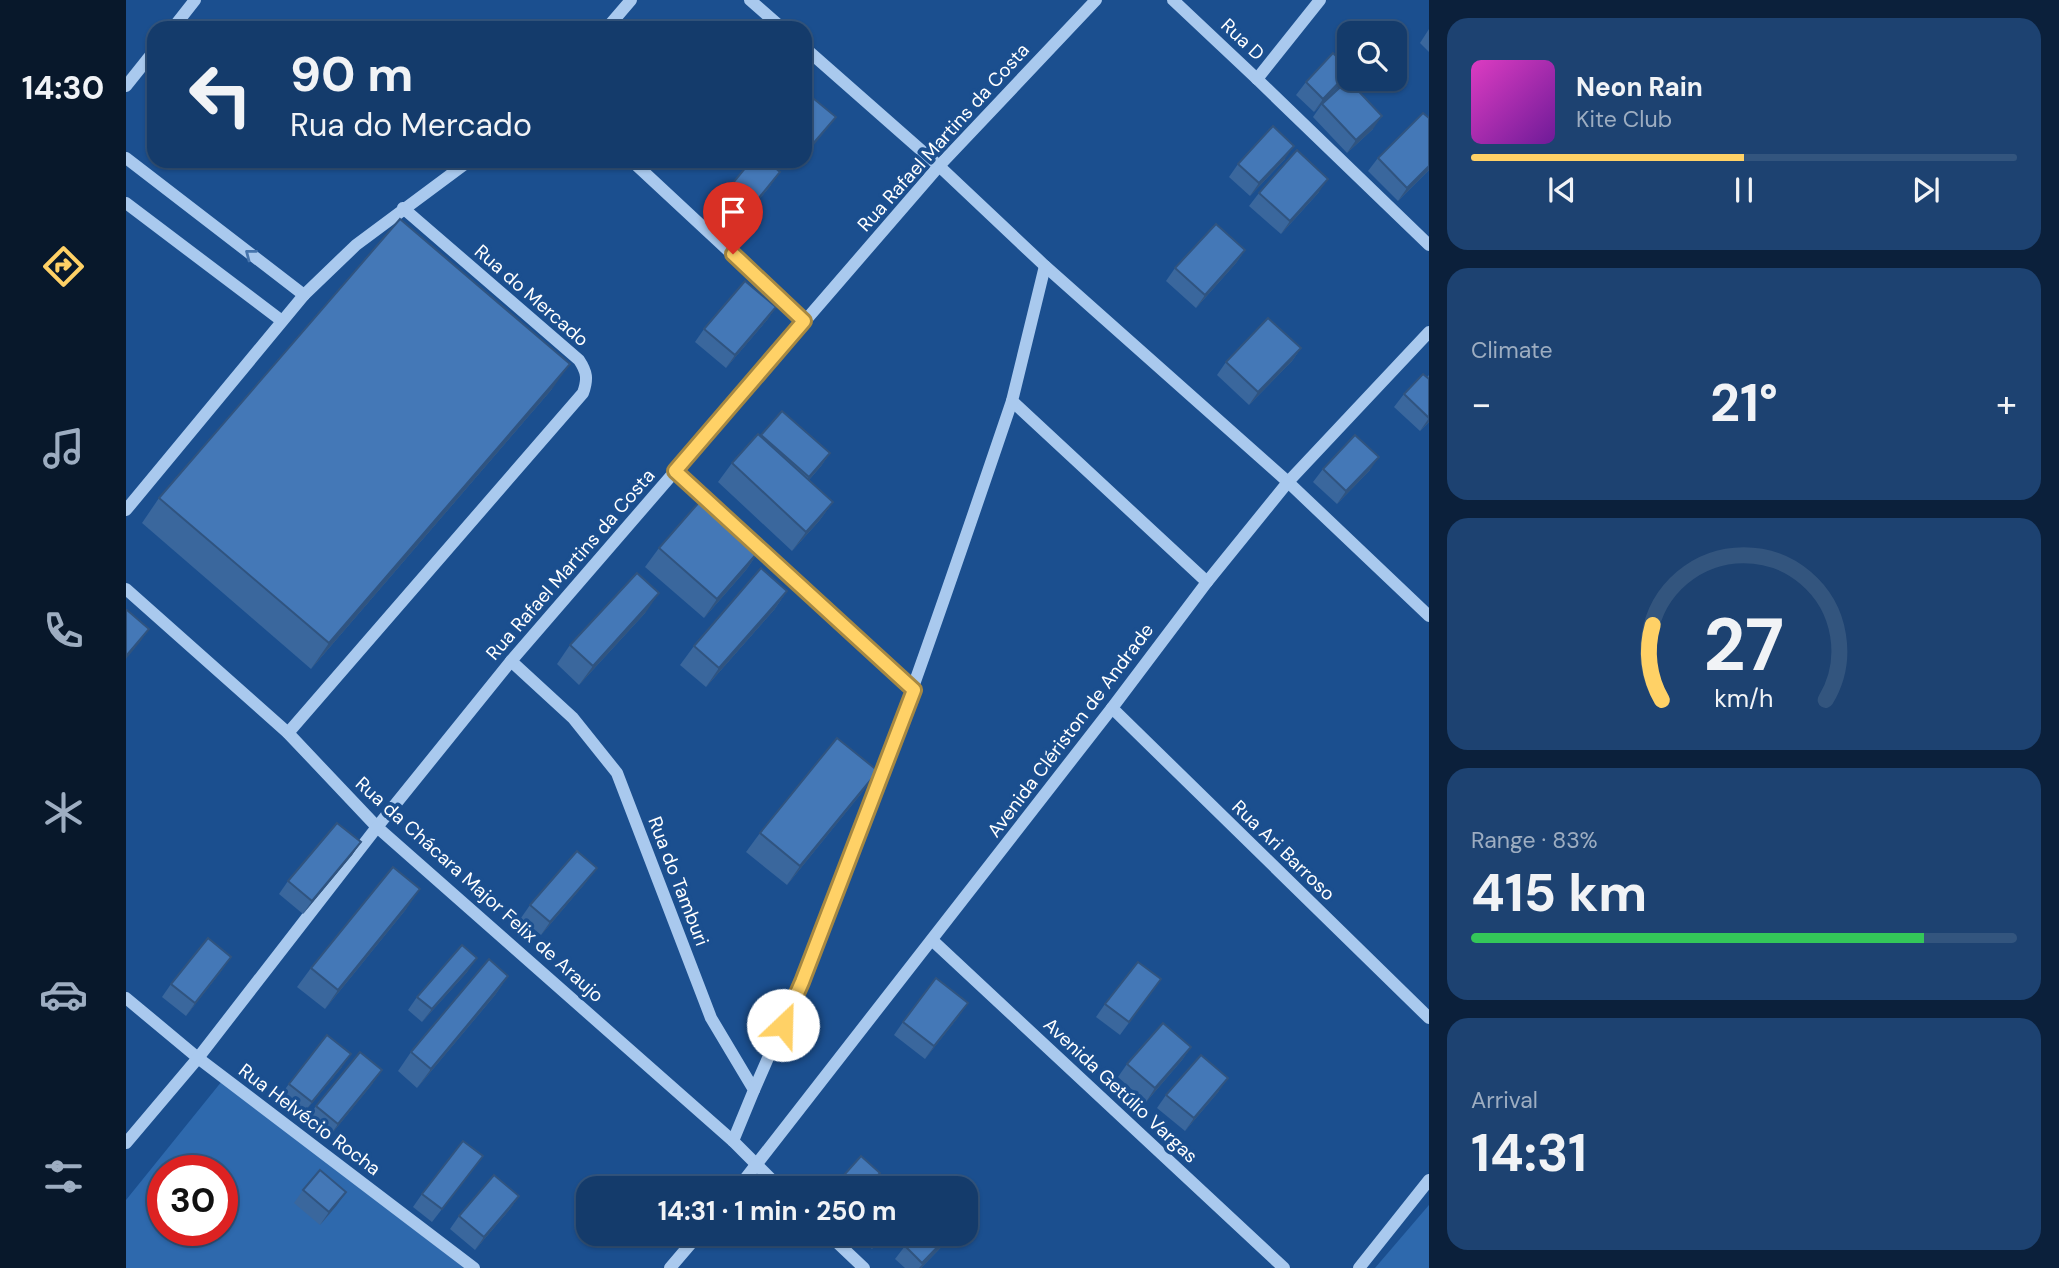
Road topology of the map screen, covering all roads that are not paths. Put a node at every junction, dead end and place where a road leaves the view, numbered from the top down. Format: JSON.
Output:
{"nodes":[{"id":1,"x":195,"y":0,"type":"edge"},
{"id":2,"x":631,"y":0,"type":"edge"},
{"id":3,"x":750,"y":0,"type":"edge"},
{"id":4,"x":1096,"y":0,"type":"edge"},
{"id":5,"x":1173,"y":0,"type":"edge"},
{"id":6,"x":1320,"y":0,"type":"edge"},
{"id":7,"x":178,"y":21,"type":"edge"},
{"id":8,"x":613,"y":21,"type":"edge"},
{"id":9,"x":774,"y":21,"type":"edge"},
{"id":10,"x":812,"y":54,"type":"edge"},
{"id":11,"x":147,"y":60,"type":"edge"},
{"id":12,"x":1257,"y":79,"type":"junction"},
{"id":13,"x":126,"y":86,"type":"edge"},
{"id":14,"x":126,"y":158,"type":"edge"},
{"id":15,"x":939,"y":166,"type":"junction"},
{"id":16,"x":459,"y":168,"type":"edge"},
{"id":17,"x":640,"y":168,"type":"edge"},
{"id":18,"x":126,"y":204,"type":"edge"},
{"id":19,"x":403,"y":208,"type":"junction"},
{"id":20,"x":1429,"y":245,"type":"edge"},
{"id":21,"x":1045,"y":265,"type":"junction"},
{"id":22,"x":304,"y":295,"type":"junction"},
{"id":23,"x":282,"y":321,"type":"junction"},
{"id":24,"x":804,"y":321,"type":"junction"},
{"id":25,"x":1429,"y":332,"type":"edge"},
{"id":26,"x":1012,"y":401,"type":"junction"},
{"id":27,"x":675,"y":471,"type":"junction"},
{"id":28,"x":1288,"y":482,"type":"junction"},
{"id":29,"x":126,"y":510,"type":"edge"},
{"id":30,"x":1207,"y":582,"type":"junction"},
{"id":31,"x":126,"y":589,"type":"edge"},
{"id":32,"x":1429,"y":616,"type":"edge"},
{"id":33,"x":511,"y":661,"type":"junction"},
{"id":34,"x":914,"y":690,"type":"junction"},
{"id":35,"x":1112,"y":708,"type":"junction"},
{"id":36,"x":288,"y":733,"type":"junction"},
{"id":37,"x":377,"y":827,"type":"junction"},
{"id":38,"x":932,"y":940,"type":"junction"},
{"id":39,"x":126,"y":999,"type":"edge"},
{"id":40,"x":1429,"y":1018,"type":"edge"},
{"id":41,"x":198,"y":1058,"type":"junction"},
{"id":42,"x":754,"y":1090,"type":"junction"},
{"id":43,"x":733,"y":1141,"type":"junction"},
{"id":44,"x":126,"y":1143,"type":"edge"},
{"id":45,"x":757,"y":1166,"type":"junction"},
{"id":46,"x":748,"y":1176,"type":"edge"},
{"id":47,"x":767,"y":1176,"type":"edge"},
{"id":48,"x":1429,"y":1180,"type":"edge"},
{"id":49,"x":689,"y":1246,"type":"edge"},
{"id":50,"x":841,"y":1246,"type":"edge"},
{"id":51,"x":474,"y":1268,"type":"edge"},
{"id":52,"x":670,"y":1268,"type":"edge"},
{"id":53,"x":864,"y":1268,"type":"edge"},
{"id":54,"x":1284,"y":1268,"type":"edge"},
{"id":55,"x":1359,"y":1268,"type":"edge"}],
"edges":[{"from":1,"to":7,"type":"street"},
{"from":2,"to":8,"type":"street"},
{"from":3,"to":9,"type":"street"},
{"from":4,"to":15,"type":"street","name":"Rua Rafael Martins da Costa"},
{"from":5,"to":12,"type":"street","name":"Rua D"},
{"from":6,"to":12,"type":"street"},
{"from":10,"to":15,"type":"street"},
{"from":11,"to":13,"type":"street"},
{"from":12,"to":20,"type":"street","name":"Rua D"},
{"from":22,"to":14,"type":"street","one_way":true},
{"from":15,"to":21,"type":"street"},
{"from":15,"to":24,"type":"street","name":"Rua Rafael Martins da Costa"},
{"from":16,"to":19,"type":"street"},
{"from":17,"to":24,"type":"street"},
{"from":18,"to":23,"type":"street"},
{"from":19,"to":22,"type":"street"},
{"from":19,"to":36,"type":"street","name":"Rua do Mercado"},
{"from":21,"to":26,"type":"street"},
{"from":21,"to":28,"type":"street"},
{"from":22,"to":23,"type":"street"},
{"from":23,"to":29,"type":"street"},
{"from":24,"to":27,"type":"street","name":"Rua Rafael Martins da Costa"},
{"from":25,"to":28,"type":"street","name":"Avenida Clériston de Andrade"},
{"from":26,"to":30,"type":"street"},
{"from":26,"to":34,"type":"street"},
{"from":27,"to":33,"type":"street","name":"Rua Rafael Martins da Costa"},
{"from":27,"to":34,"type":"street"},
{"from":28,"to":30,"type":"street","name":"Avenida Clériston de Andrade"},
{"from":28,"to":32,"type":"street"},
{"from":30,"to":35,"type":"street","name":"Avenida Clériston de Andrade"},
{"from":31,"to":36,"type":"street","name":"Rua da Chácara Major Felix de Araujo"},
{"from":33,"to":37,"type":"street","name":"Rua Rafael Martins da Costa"},
{"from":33,"to":42,"type":"street","name":"Rua do Tamburi"},
{"from":34,"to":42,"type":"street"},
{"from":35,"to":38,"type":"street","name":"Avenida Clériston de Andrade"},
{"from":35,"to":40,"type":"street","name":"Rua Ari Barroso"},
{"from":36,"to":37,"type":"street","name":"Rua da Chácara Major Felix de Araujo"},
{"from":37,"to":41,"type":"street","name":"Rua Rafael Martins da Costa"},
{"from":37,"to":43,"type":"street","name":"Rua da Chácara Major Felix de Araujo"},
{"from":38,"to":45,"type":"street","name":"Avenida Clériston de Andrade"},
{"from":38,"to":54,"type":"street","name":"Avenida Getúlio Vargas"},
{"from":39,"to":41,"type":"street","name":"Rua Helvécio Rocha"},
{"from":41,"to":44,"type":"street","name":"Rua Rafael Martins da Costa"},
{"from":41,"to":51,"type":"street","name":"Rua Helvécio Rocha"},
{"from":42,"to":43,"type":"street"},
{"from":43,"to":45,"type":"street","name":"Rua da Chácara Major Felix de Araujo"},
{"from":45,"to":46,"type":"street","name":"Avenida Clériston de Andrade"},
{"from":45,"to":47,"type":"street","name":"Rua da Chácara Major Felix de Araujo"},
{"from":48,"to":55,"type":"street"},
{"from":49,"to":52,"type":"street"},
{"from":50,"to":53,"type":"street"}]}
